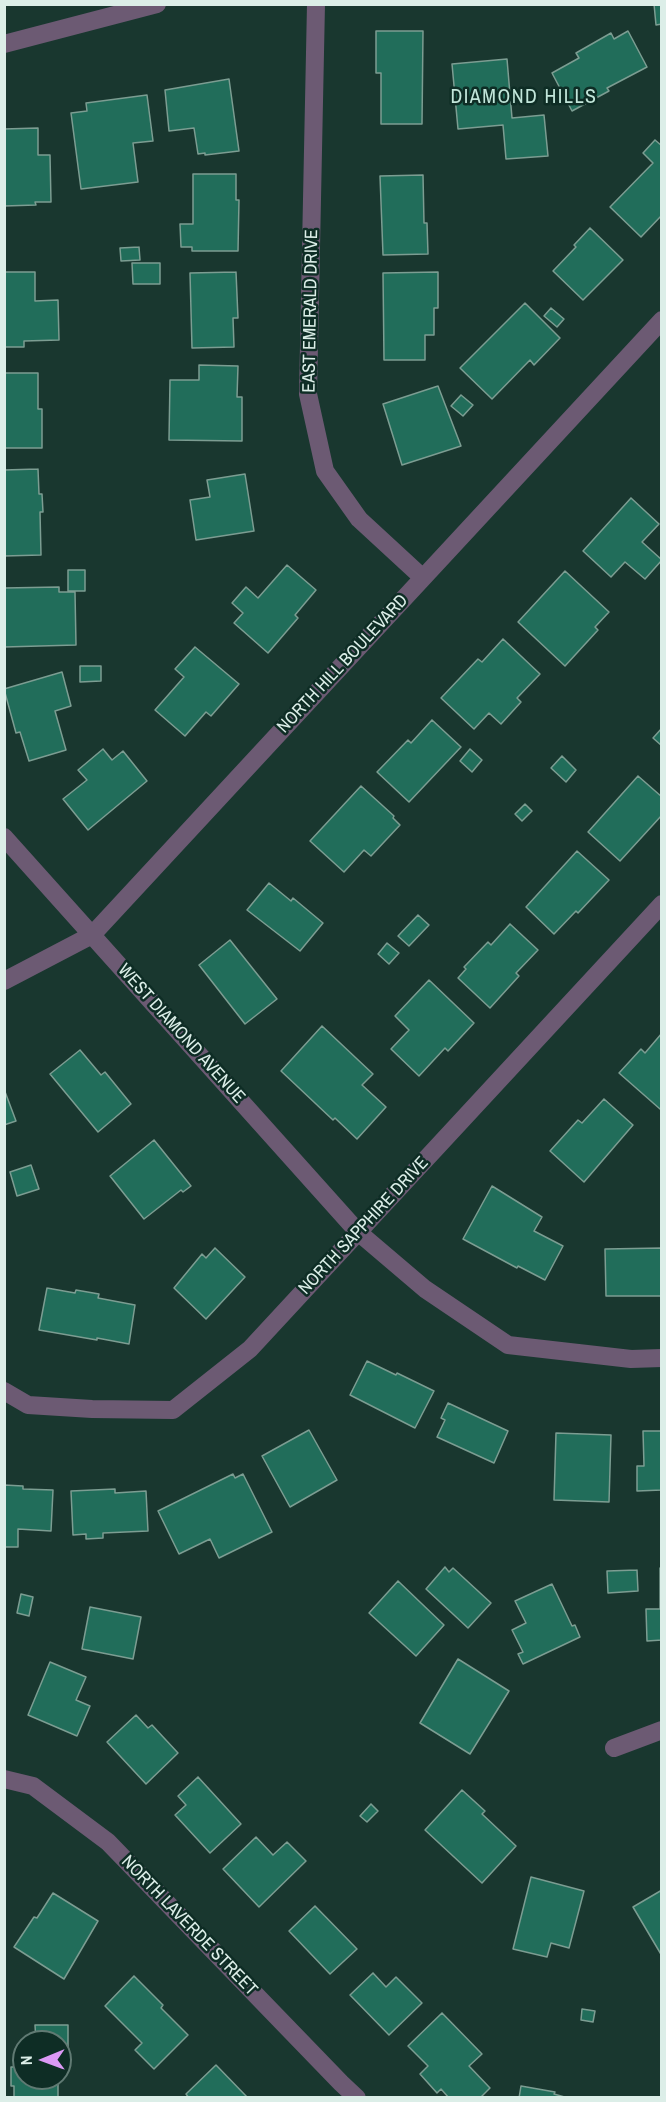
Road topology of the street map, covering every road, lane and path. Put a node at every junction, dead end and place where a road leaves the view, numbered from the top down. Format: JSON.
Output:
{"nodes":[{"id":1,"x":157,"y":4,"type":"edge"},
{"id":2,"x":316,"y":4,"type":"edge"},
{"id":3,"x":4,"y":44,"type":"edge"},
{"id":4,"x":662,"y":320,"type":"edge"},
{"id":5,"x":423,"y":578,"type":"junction"},
{"id":6,"x":4,"y":837,"type":"edge"},
{"id":7,"x":661,"y":905,"type":"edge"},
{"id":8,"x":92,"y":935,"type":"junction"},
{"id":9,"x":4,"y":981,"type":"edge"},
{"id":10,"x":358,"y":1232,"type":"junction"},
{"id":11,"x":662,"y":1358,"type":"edge"},
{"id":12,"x":4,"y":1391,"type":"edge"},
{"id":13,"x":662,"y":1730,"type":"edge"},
{"id":14,"x":614,"y":1748,"type":"dead end"},
{"id":15,"x":4,"y":1779,"type":"edge"},
{"id":16,"x":341,"y":2090,"type":"edge"},
{"id":17,"x":357,"y":2097,"type":"edge"}],
"edges":[{"from":1,"to":3,"type":"street"},
{"from":2,"to":5,"type":"street","name":"EAST EMERALD DRIVE"},
{"from":4,"to":5,"type":"street","name":"NORTH HILL BOULEVARD"},
{"from":5,"to":8,"type":"street","name":"NORTH HILL BOULEVARD"},
{"from":6,"to":8,"type":"street","name":"WEST DIAMOND AVENUE"},
{"from":7,"to":10,"type":"street","name":"NORTH SAPPHIRE DRIVE"},
{"from":8,"to":9,"type":"street","name":"NORTH HILL BOULEVARD"},
{"from":8,"to":10,"type":"street","name":"WEST DIAMOND AVENUE"},
{"from":10,"to":11,"type":"street","name":"WEST DIAMOND AVENUE"},
{"from":10,"to":12,"type":"street","name":"NORTH SAPPHIRE DRIVE"},
{"from":13,"to":14,"type":"street"},
{"from":15,"to":16,"type":"street","name":"NORTH LAVERDE STREET"},
{"from":16,"to":17,"type":"street","name":"NORTH LAVERDE STREET"}]}
